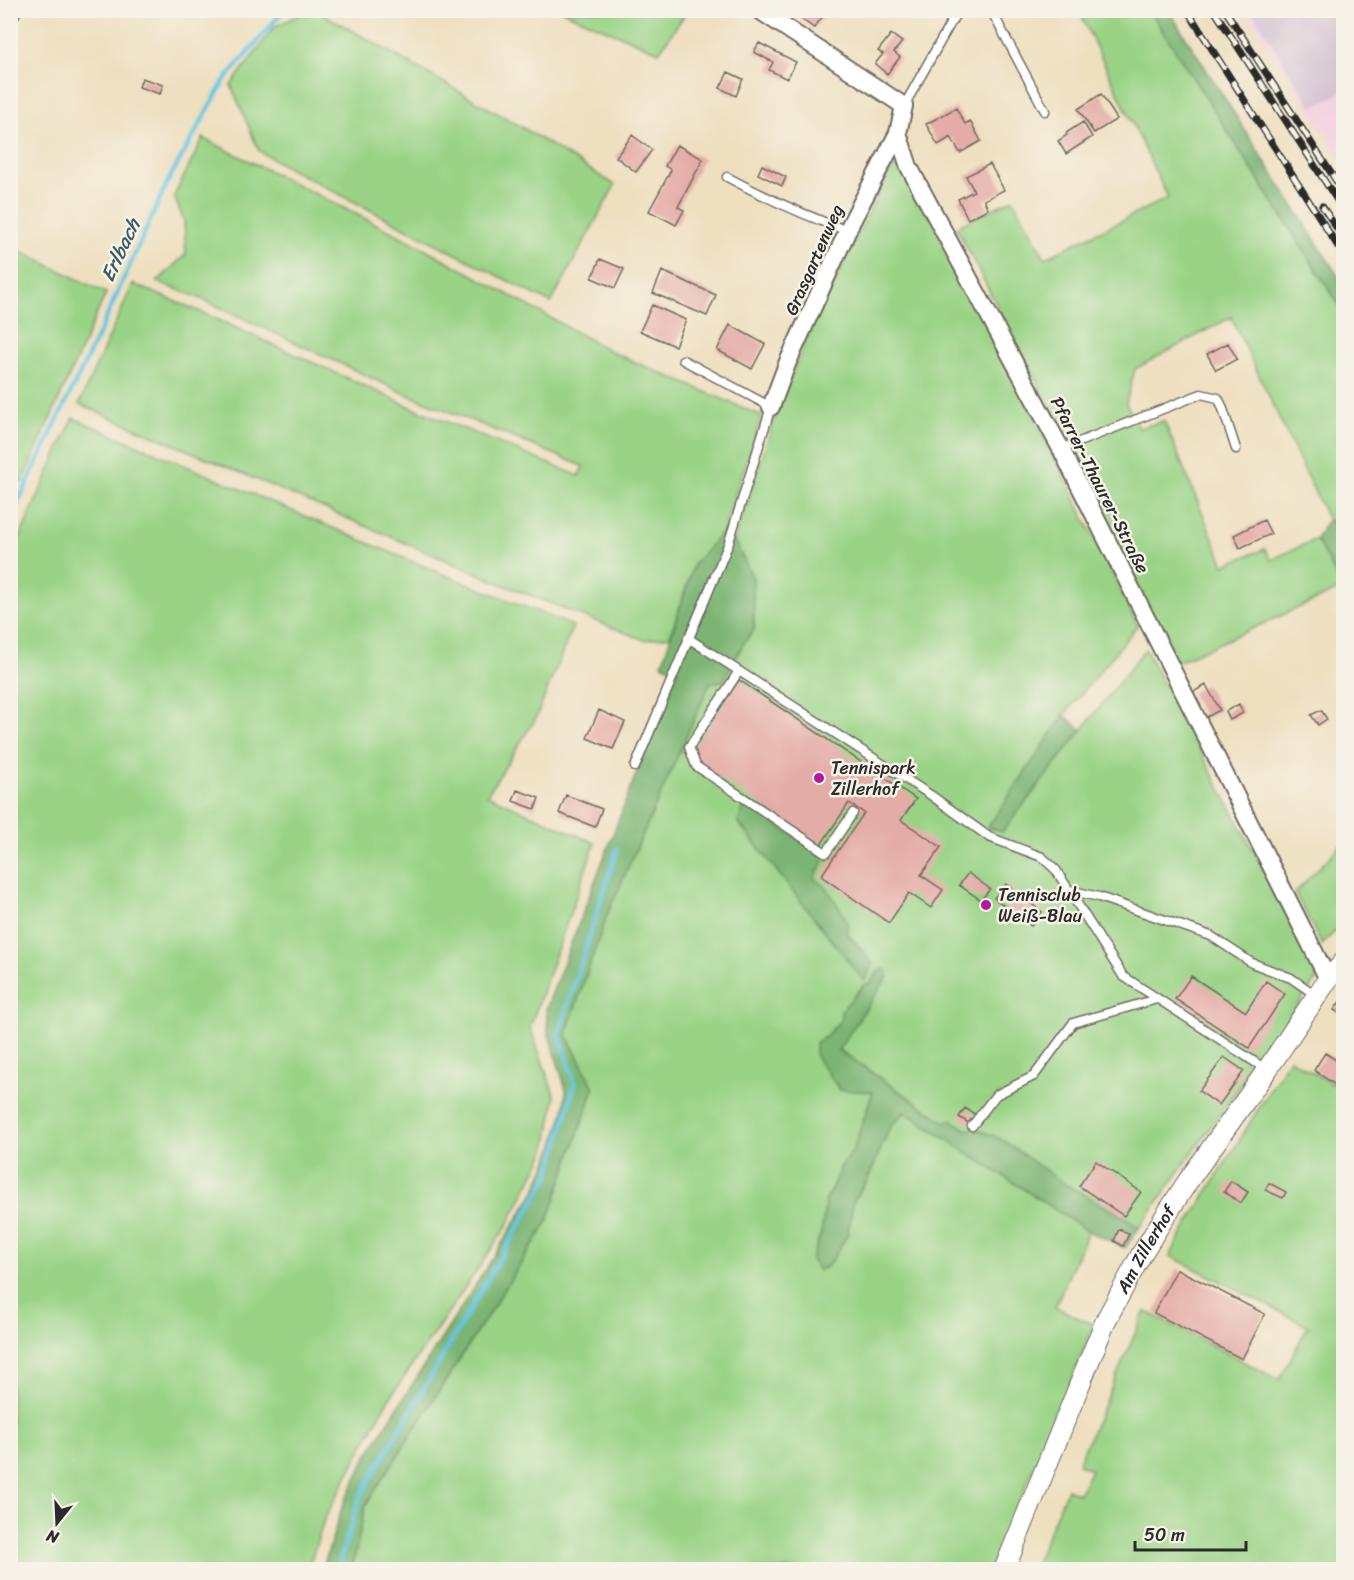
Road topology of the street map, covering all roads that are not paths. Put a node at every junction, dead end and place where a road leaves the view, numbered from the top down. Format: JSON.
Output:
{"nodes":[{"id":1,"x":759,"y":10,"type":"edge"},
{"id":2,"x":958,"y":10,"type":"edge"},
{"id":3,"x":991,"y":10,"type":"edge"},
{"id":4,"x":904,"y":106,"type":"junction"},
{"id":5,"x":1045,"y":111,"type":"dead end"},
{"id":6,"x":898,"y":133,"type":"junction"},
{"id":7,"x":727,"y":177,"type":"dead end"},
{"id":8,"x":848,"y":231,"type":"junction"},
{"id":9,"x":683,"y":360,"type":"dead end"},
{"id":10,"x":771,"y":407,"type":"junction"},
{"id":11,"x":1061,"y":449,"type":"junction"},
{"id":12,"x":1236,"y":449,"type":"dead end"},
{"id":13,"x":688,"y":638,"type":"junction"},
{"id":14,"x":739,"y":671,"type":"junction"},
{"id":15,"x":635,"y":767,"type":"dead end"},
{"id":16,"x":853,"y":813,"type":"dead end"},
{"id":17,"x":1069,"y":890,"type":"junction"},
{"id":18,"x":1344,"y":962,"type":"edge"},
{"id":19,"x":1328,"y":979,"type":"junction"},
{"id":20,"x":1317,"y":996,"type":"junction"},
{"id":21,"x":1157,"y":999,"type":"junction"},
{"id":22,"x":1268,"y":1070,"type":"junction"},
{"id":23,"x":972,"y":1126,"type":"dead end"},
{"id":24,"x":1004,"y":1569,"type":"edge"}],
"edges":[{"from":1,"to":4,"type":"street"},
{"from":2,"to":4,"type":"lane"},
{"from":3,"to":5,"type":"lane"},
{"from":4,"to":6,"type":"street"},
{"from":6,"to":8,"type":"street","name":"Grasgartenweg"},
{"from":6,"to":11,"type":"street","name":"Pfarrer-Thaurer-Straße"},
{"from":7,"to":8,"type":"lane"},
{"from":8,"to":10,"type":"street","name":"Grasgartenweg"},
{"from":9,"to":10,"type":"lane"},
{"from":10,"to":13,"type":"lane"},
{"from":11,"to":12,"type":"lane"},
{"from":11,"to":19,"type":"street","name":"Pfarrer-Thaurer-Straße"},
{"from":13,"to":14,"type":"lane"},
{"from":13,"to":15,"type":"lane"},
{"from":14,"to":16,"type":"lane"},
{"from":14,"to":17,"type":"lane"},
{"from":17,"to":20,"type":"lane"},
{"from":17,"to":21,"type":"lane"},
{"from":18,"to":19,"type":"street","name":"Am Zillerhof"},
{"from":19,"to":20,"type":"street","name":"Am Zillerhof"},
{"from":20,"to":22,"type":"street","name":"Am Zillerhof"},
{"from":21,"to":22,"type":"lane"},
{"from":21,"to":23,"type":"lane"},
{"from":22,"to":24,"type":"street","name":"Am Zillerhof"}]}
